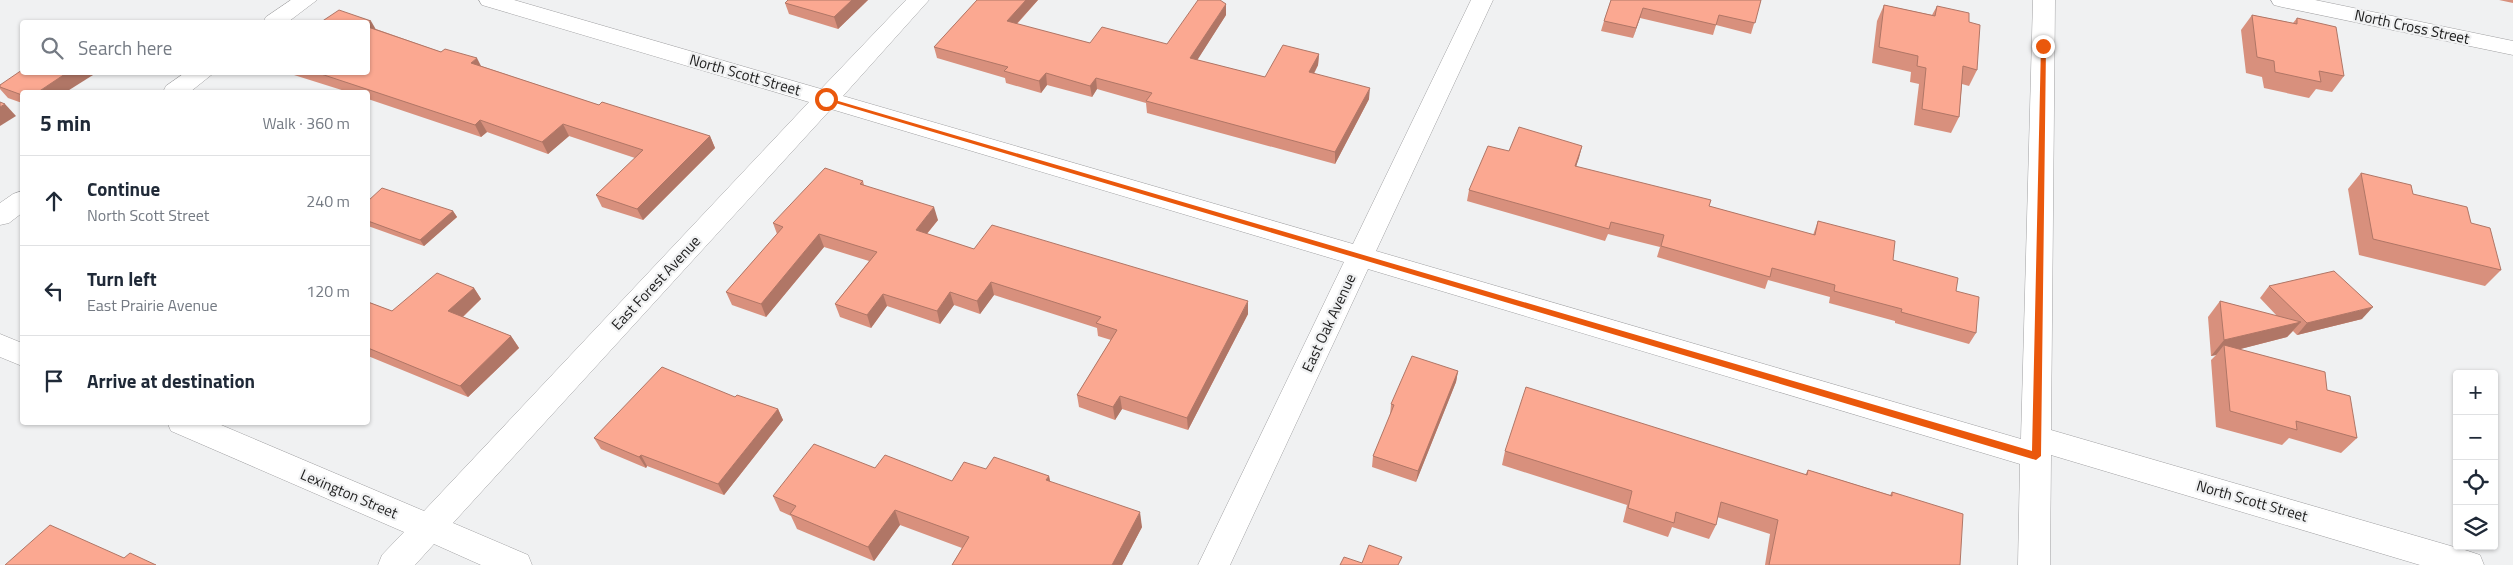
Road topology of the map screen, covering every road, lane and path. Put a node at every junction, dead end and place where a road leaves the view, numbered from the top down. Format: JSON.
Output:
{"nodes":[{"id":1,"x":306,"y":0,"type":"edge"},
{"id":2,"x":490,"y":0,"type":"edge"},
{"id":3,"x":918,"y":0,"type":"edge"},
{"id":4,"x":1482,"y":0,"type":"edge"},
{"id":5,"x":2044,"y":0,"type":"edge"},
{"id":6,"x":2282,"y":0,"type":"edge"},
{"id":7,"x":277,"y":20,"type":"edge"},
{"id":8,"x":2513,"y":48,"type":"edge"},
{"id":9,"x":199,"y":75,"type":"edge"},
{"id":10,"x":178,"y":90,"type":"edge"},
{"id":11,"x":826,"y":99,"type":"junction"},
{"id":12,"x":20,"y":201,"type":"edge"},
{"id":13,"x":0,"y":216,"type":"edge"},
{"id":14,"x":1360,"y":257,"type":"junction"},
{"id":15,"x":0,"y":345,"type":"edge"},
{"id":16,"x":20,"y":354,"type":"edge"},
{"id":17,"x":189,"y":425,"type":"edge"},
{"id":18,"x":2036,"y":447,"type":"junction"},
{"id":19,"x":429,"y":528,"type":"junction"},
{"id":20,"x":394,"y":565,"type":"edge"},
{"id":21,"x":516,"y":565,"type":"edge"},
{"id":22,"x":1214,"y":565,"type":"edge"},
{"id":23,"x":2034,"y":565,"type":"edge"},
{"id":24,"x":2468,"y":565,"type":"edge"}],
"edges":[{"from":1,"to":7,"type":"street"},
{"from":2,"to":11,"type":"street","name":"North Scott Street"},
{"from":3,"to":11,"type":"street","name":"East Forest Avenue"},
{"from":4,"to":14,"type":"street","name":"East Oak Avenue"},
{"from":5,"to":18,"type":"street"},
{"from":6,"to":8,"type":"street","name":"North Cross Street"},
{"from":9,"to":10,"type":"street"},
{"from":11,"to":14,"type":"street","name":"North Scott Street"},
{"from":11,"to":19,"type":"street","name":"East Forest Avenue"},
{"from":12,"to":13,"type":"street"},
{"from":14,"to":18,"type":"street","name":"North Scott Street"},
{"from":14,"to":22,"type":"street","name":"East Oak Avenue"},
{"from":15,"to":16,"type":"street"},
{"from":17,"to":19,"type":"street","name":"Lexington Street"},
{"from":18,"to":23,"type":"street"},
{"from":18,"to":24,"type":"street","name":"North Scott Street"},
{"from":19,"to":20,"type":"street","name":"East Forest Avenue"},
{"from":19,"to":21,"type":"street","name":"Lexington Street"}]}
